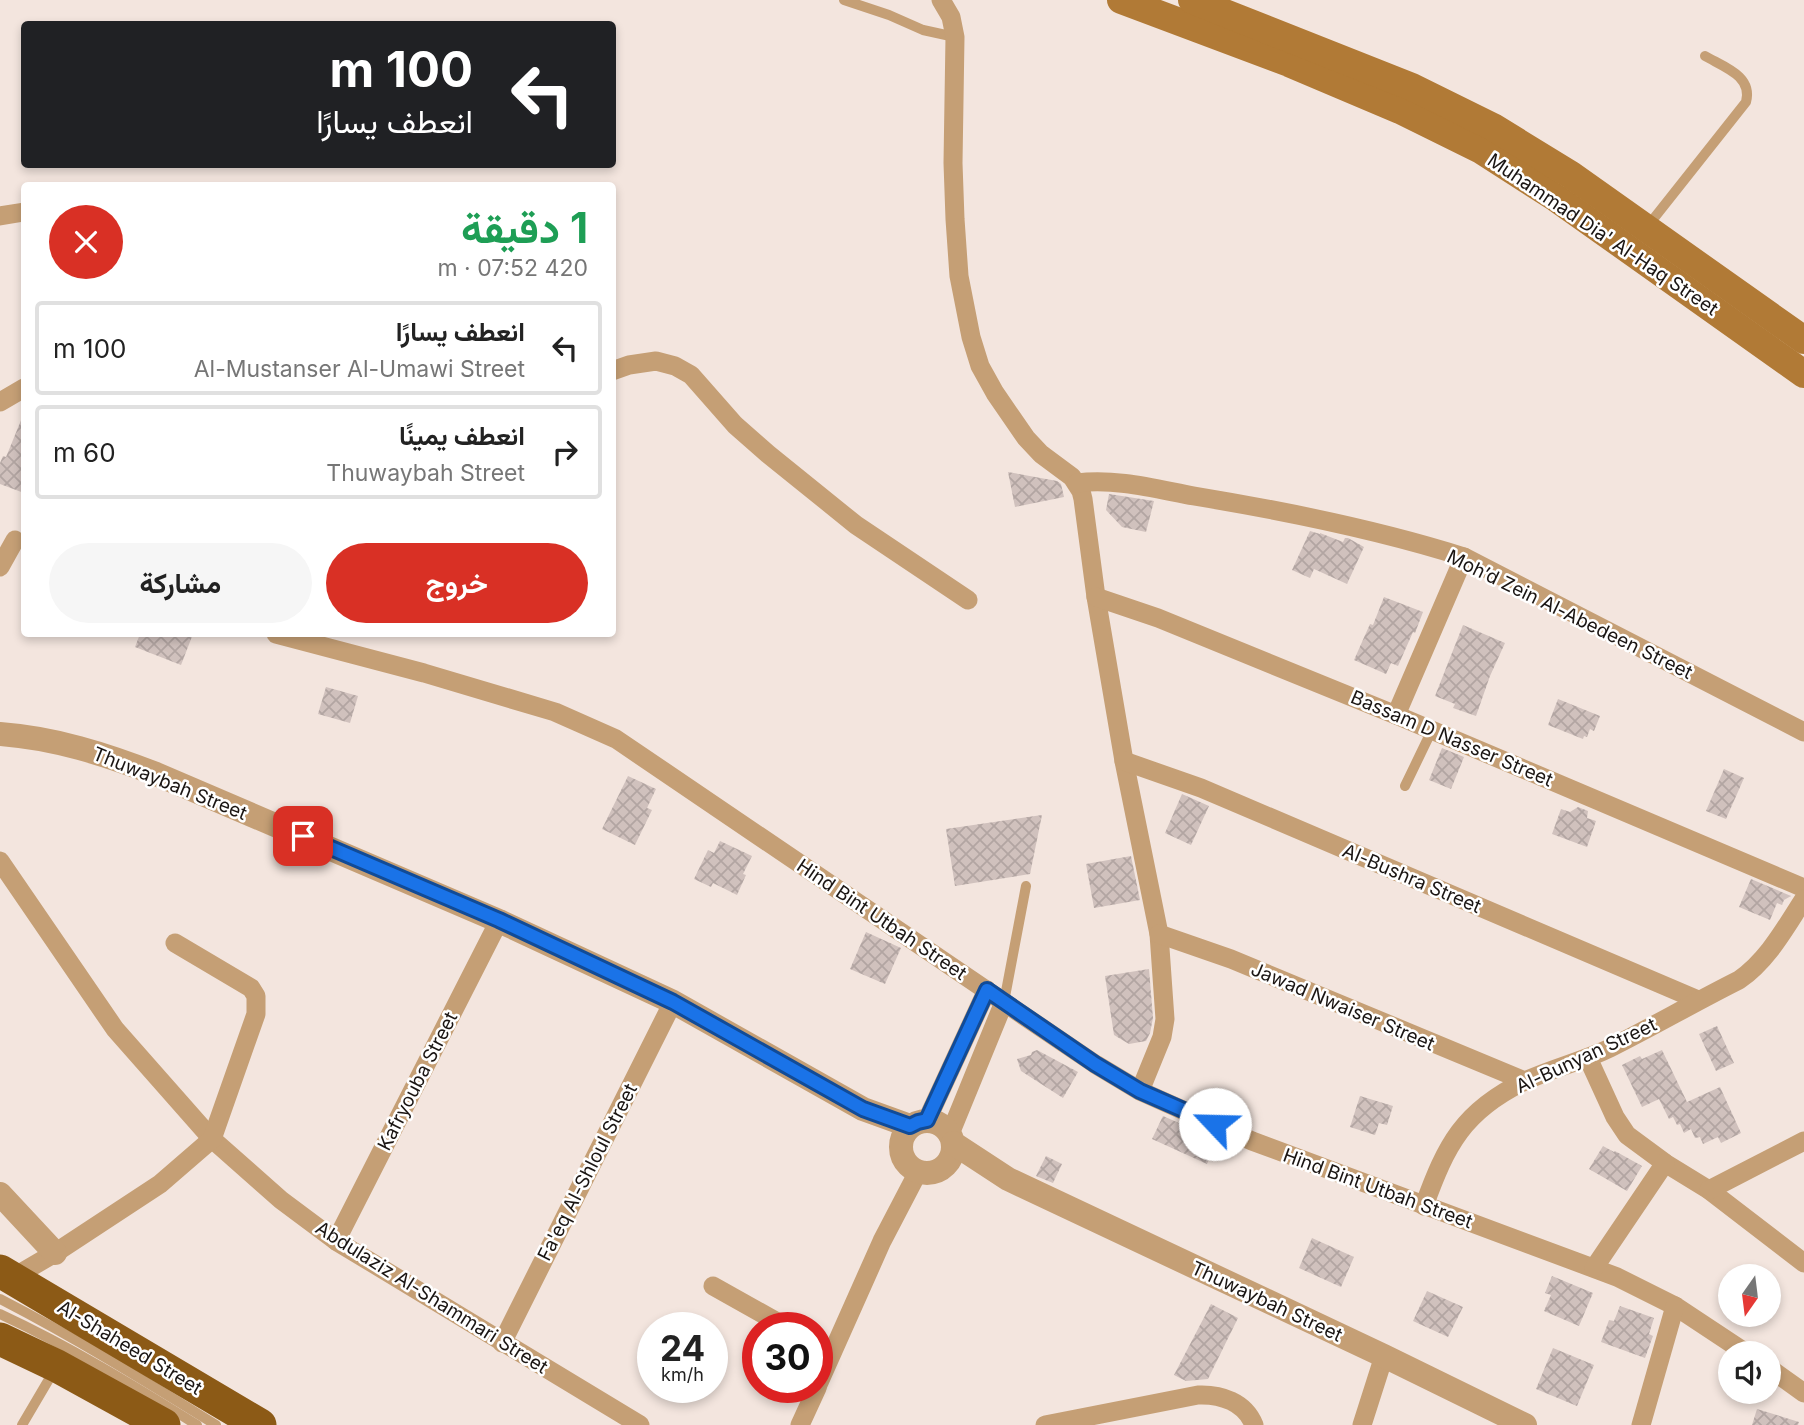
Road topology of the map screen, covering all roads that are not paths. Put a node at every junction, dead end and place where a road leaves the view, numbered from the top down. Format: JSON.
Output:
{"nodes":[{"id":1,"x":844,"y":0,"type":"edge"},
{"id":2,"x":941,"y":0,"type":"edge"},
{"id":3,"x":1121,"y":0,"type":"edge"},
{"id":4,"x":1192,"y":0,"type":"edge"},
{"id":5,"x":955,"y":37,"type":"junction"},
{"id":6,"x":1705,"y":56,"type":"dead end"},
{"id":7,"x":21,"y":212,"type":"edge"},
{"id":8,"x":0,"y":216,"type":"edge"},
{"id":9,"x":1646,"y":227,"type":"junction"},
{"id":10,"x":1804,"y":340,"type":"edge"},
{"id":11,"x":616,"y":370,"type":"edge"},
{"id":12,"x":1804,"y":373,"type":"edge"},
{"id":13,"x":21,"y":390,"type":"edge"},
{"id":14,"x":0,"y":401,"type":"edge"},
{"id":15,"x":1077,"y":484,"type":"junction"},
{"id":16,"x":13,"y":539,"type":"edge"},
{"id":17,"x":1464,"y":557,"type":"junction"},
{"id":18,"x":0,"y":567,"type":"edge"},
{"id":19,"x":1096,"y":597,"type":"junction"},
{"id":20,"x":968,"y":600,"type":"dead end"},
{"id":21,"x":287,"y":637,"type":"edge"},
{"id":22,"x":1396,"y":715,"type":"junction"},
{"id":23,"x":1432,"y":730,"type":"junction"},
{"id":24,"x":1804,"y":732,"type":"edge"},
{"id":25,"x":0,"y":734,"type":"edge"},
{"id":26,"x":1124,"y":761,"type":"junction"},
{"id":27,"x":1405,"y":786,"type":"dead end"},
{"id":28,"x":0,"y":861,"type":"edge"},
{"id":29,"x":1026,"y":886,"type":"dead end"},
{"id":30,"x":1804,"y":888,"type":"edge"},
{"id":31,"x":1804,"y":899,"type":"edge"},
{"id":32,"x":499,"y":920,"type":"junction"},
{"id":33,"x":1159,"y":934,"type":"junction"},
{"id":34,"x":174,"y":943,"type":"dead end"},
{"id":35,"x":987,"y":990,"type":"junction"},
{"id":36,"x":1698,"y":1000,"type":"junction"},
{"id":37,"x":673,"y":1002,"type":"junction"},
{"id":38,"x":1004,"y":1002,"type":"junction"},
{"id":39,"x":1588,"y":1058,"type":"junction"},
{"id":40,"x":1525,"y":1081,"type":"junction"},
{"id":41,"x":1140,"y":1091,"type":"junction"},
{"id":42,"x":863,"y":1109,"type":"junction"},
{"id":43,"x":919,"y":1123,"type":"junction"},
{"id":44,"x":952,"y":1138,"type":"junction"},
{"id":45,"x":212,"y":1139,"type":"junction"},
{"id":46,"x":1804,"y":1141,"type":"edge"},
{"id":47,"x":901,"y":1151,"type":"junction"},
{"id":48,"x":1665,"y":1163,"type":"junction"},
{"id":49,"x":944,"y":1167,"type":"junction"},
{"id":50,"x":918,"y":1172,"type":"junction"},
{"id":51,"x":1008,"y":1179,"type":"junction"},
{"id":52,"x":1709,"y":1190,"type":"junction"},
{"id":53,"x":0,"y":1195,"type":"edge"},
{"id":54,"x":1424,"y":1206,"type":"junction"},
{"id":55,"x":336,"y":1241,"type":"junction"},
{"id":56,"x":55,"y":1253,"type":"junction"},
{"id":57,"x":1804,"y":1263,"type":"edge"},
{"id":58,"x":1594,"y":1268,"type":"junction"},
{"id":59,"x":4,"y":1282,"type":"edge"},
{"id":60,"x":713,"y":1286,"type":"dead end"},
{"id":61,"x":1675,"y":1306,"type":"junction"},
{"id":62,"x":759,"y":1312,"type":"edge"},
{"id":63,"x":0,"y":1314,"type":"edge"},
{"id":64,"x":833,"y":1334,"type":"edge"},
{"id":65,"x":0,"y":1339,"type":"edge"},
{"id":66,"x":1728,"y":1341,"type":"edge"},
{"id":67,"x":502,"y":1343,"type":"junction"},
{"id":68,"x":1384,"y":1356,"type":"junction"},
{"id":69,"x":57,"y":1366,"type":"junction"},
{"id":70,"x":1781,"y":1377,"type":"edge"},
{"id":71,"x":1804,"y":1393,"type":"edge"},
{"id":72,"x":810,"y":1403,"type":"edge"},
{"id":73,"x":22,"y":1425,"type":"edge"},
{"id":74,"x":164,"y":1425,"type":"edge"},
{"id":75,"x":197,"y":1425,"type":"edge"},
{"id":76,"x":216,"y":1425,"type":"edge"},
{"id":77,"x":260,"y":1425,"type":"edge"},
{"id":78,"x":640,"y":1425,"type":"edge"},
{"id":79,"x":800,"y":1425,"type":"edge"},
{"id":80,"x":1045,"y":1425,"type":"edge"},
{"id":81,"x":1254,"y":1425,"type":"edge"},
{"id":82,"x":1362,"y":1425,"type":"edge"},
{"id":83,"x":1525,"y":1425,"type":"edge"},
{"id":84,"x":1641,"y":1425,"type":"edge"}],
"edges":[{"from":1,"to":5,"type":"lane"},
{"from":2,"to":5,"type":"street"},
{"from":3,"to":12,"type":"main road","name":"Muhammad Dia' Al-Haq Street"},
{"from":4,"to":9,"type":"main road","name":"Muhammad Dia' Al-Haq Street"},
{"from":5,"to":15,"type":"street"},
{"from":6,"to":9,"type":"lane"},
{"from":7,"to":8,"type":"street"},
{"from":9,"to":10,"type":"main road","name":"Muhammad Dia' Al-Haq Street"},
{"from":11,"to":20,"type":"street"},
{"from":13,"to":14,"type":"street"},
{"from":15,"to":17,"type":"street","name":"Moh’d Zein Al-Abedeen Street"},
{"from":15,"to":19,"type":"street"},
{"from":16,"to":18,"type":"street"},
{"from":17,"to":22,"type":"street"},
{"from":17,"to":24,"type":"street","name":"Moh’d Zein Al-Abedeen Street"},
{"from":19,"to":22,"type":"street","name":"Bassam D Nasser Street"},
{"from":19,"to":26,"type":"street"},
{"from":21,"to":35,"type":"street","name":"Hind Bint Utbah Street"},
{"from":22,"to":23,"type":"street","name":"Bassam D Nasser Street"},
{"from":23,"to":27,"type":"lane"},
{"from":23,"to":30,"type":"street","name":"Bassam D Nasser Street"},
{"from":25,"to":32,"type":"street","name":"Thuwaybah Street"},
{"from":26,"to":33,"type":"street"},
{"from":26,"to":36,"type":"street","name":"Al-Bushra Street"},
{"from":28,"to":45,"type":"street","name":"Abdulaziz Al-Shammari Street"},
{"from":29,"to":38,"type":"lane"},
{"from":31,"to":36,"type":"street","name":"Al-Bunyan Street"},
{"from":32,"to":37,"type":"street","name":"Thuwaybah Street"},
{"from":32,"to":55,"type":"street","name":"Kafryouba Street"},
{"from":33,"to":40,"type":"street","name":"Jawad Nwaiser Street"},
{"from":33,"to":41,"type":"street"},
{"from":34,"to":45,"type":"street"},
{"from":35,"to":38,"type":"street","name":"Hind Bint Utbah Street"},
{"from":35,"to":43,"type":"street"},
{"from":36,"to":39,"type":"street","name":"Al-Bunyan Street"},
{"from":37,"to":42,"type":"street","name":"Thuwaybah Street"},
{"from":37,"to":67,"type":"street","name":"Fa'eq Al-Shloul Street"},
{"from":38,"to":41,"type":"street","name":"Hind Bint Utbah Street"},
{"from":38,"to":44,"type":"street"},
{"from":39,"to":40,"type":"street","name":"Al-Bunyan Street"},
{"from":39,"to":48,"type":"street"},
{"from":40,"to":54,"type":"street","name":"Al-Bunyan Street"},
{"from":41,"to":54,"type":"street","name":"Hind Bint Utbah Street"},
{"from":42,"to":43,"type":"street","name":"Thuwaybah Street"},
{"from":42,"to":47,"type":"street","name":"Thuwaybah Street"},
{"from":43,"to":44,"type":"street"},
{"from":43,"to":47,"type":"street"},
{"from":44,"to":49,"type":"street"},
{"from":44,"to":51,"type":"street","name":"Thuwaybah Street"},
{"from":45,"to":55,"type":"street","name":"Abdulaziz Al-Shammari Street"},
{"from":45,"to":56,"type":"street"},
{"from":46,"to":52,"type":"street"},
{"from":47,"to":50,"type":"street"},
{"from":48,"to":52,"type":"street"},
{"from":48,"to":58,"type":"street"},
{"from":49,"to":50,"type":"street"},
{"from":49,"to":51,"type":"street","name":"Thuwaybah Street"},
{"from":50,"to":64,"type":"street"},
{"from":51,"to":68,"type":"street","name":"Thuwaybah Street"},
{"from":52,"to":57,"type":"street"},
{"from":53,"to":56,"type":"street"},
{"from":54,"to":58,"type":"street","name":"Hind Bint Utbah Street"},
{"from":55,"to":67,"type":"street","name":"Abdulaziz Al-Shammari Street"},
{"from":56,"to":59,"type":"street"},
{"from":58,"to":61,"type":"street","name":"Hind Bint Utbah Street"},
{"from":59,"to":76,"type":"lane"},
{"from":59,"to":77,"type":"highway","name":"Al-Shaheed Street"},
{"from":60,"to":62,"type":"street"},
{"from":61,"to":66,"type":"street","name":"Hind Bint Utbah Street"},
{"from":61,"to":84,"type":"street"},
{"from":63,"to":75,"type":"lane"},
{"from":65,"to":69,"type":"highway"},
{"from":67,"to":78,"type":"street","name":"Abdulaziz Al-Shammari Street"},
{"from":68,"to":82,"type":"street"},
{"from":68,"to":83,"type":"street","name":"Thuwaybah Street"},
{"from":69,"to":73,"type":"lane"},
{"from":69,"to":74,"type":"highway"},
{"from":70,"to":71,"type":"street"},
{"from":72,"to":79,"type":"street"},
{"from":80,"to":81,"type":"street"}]}
